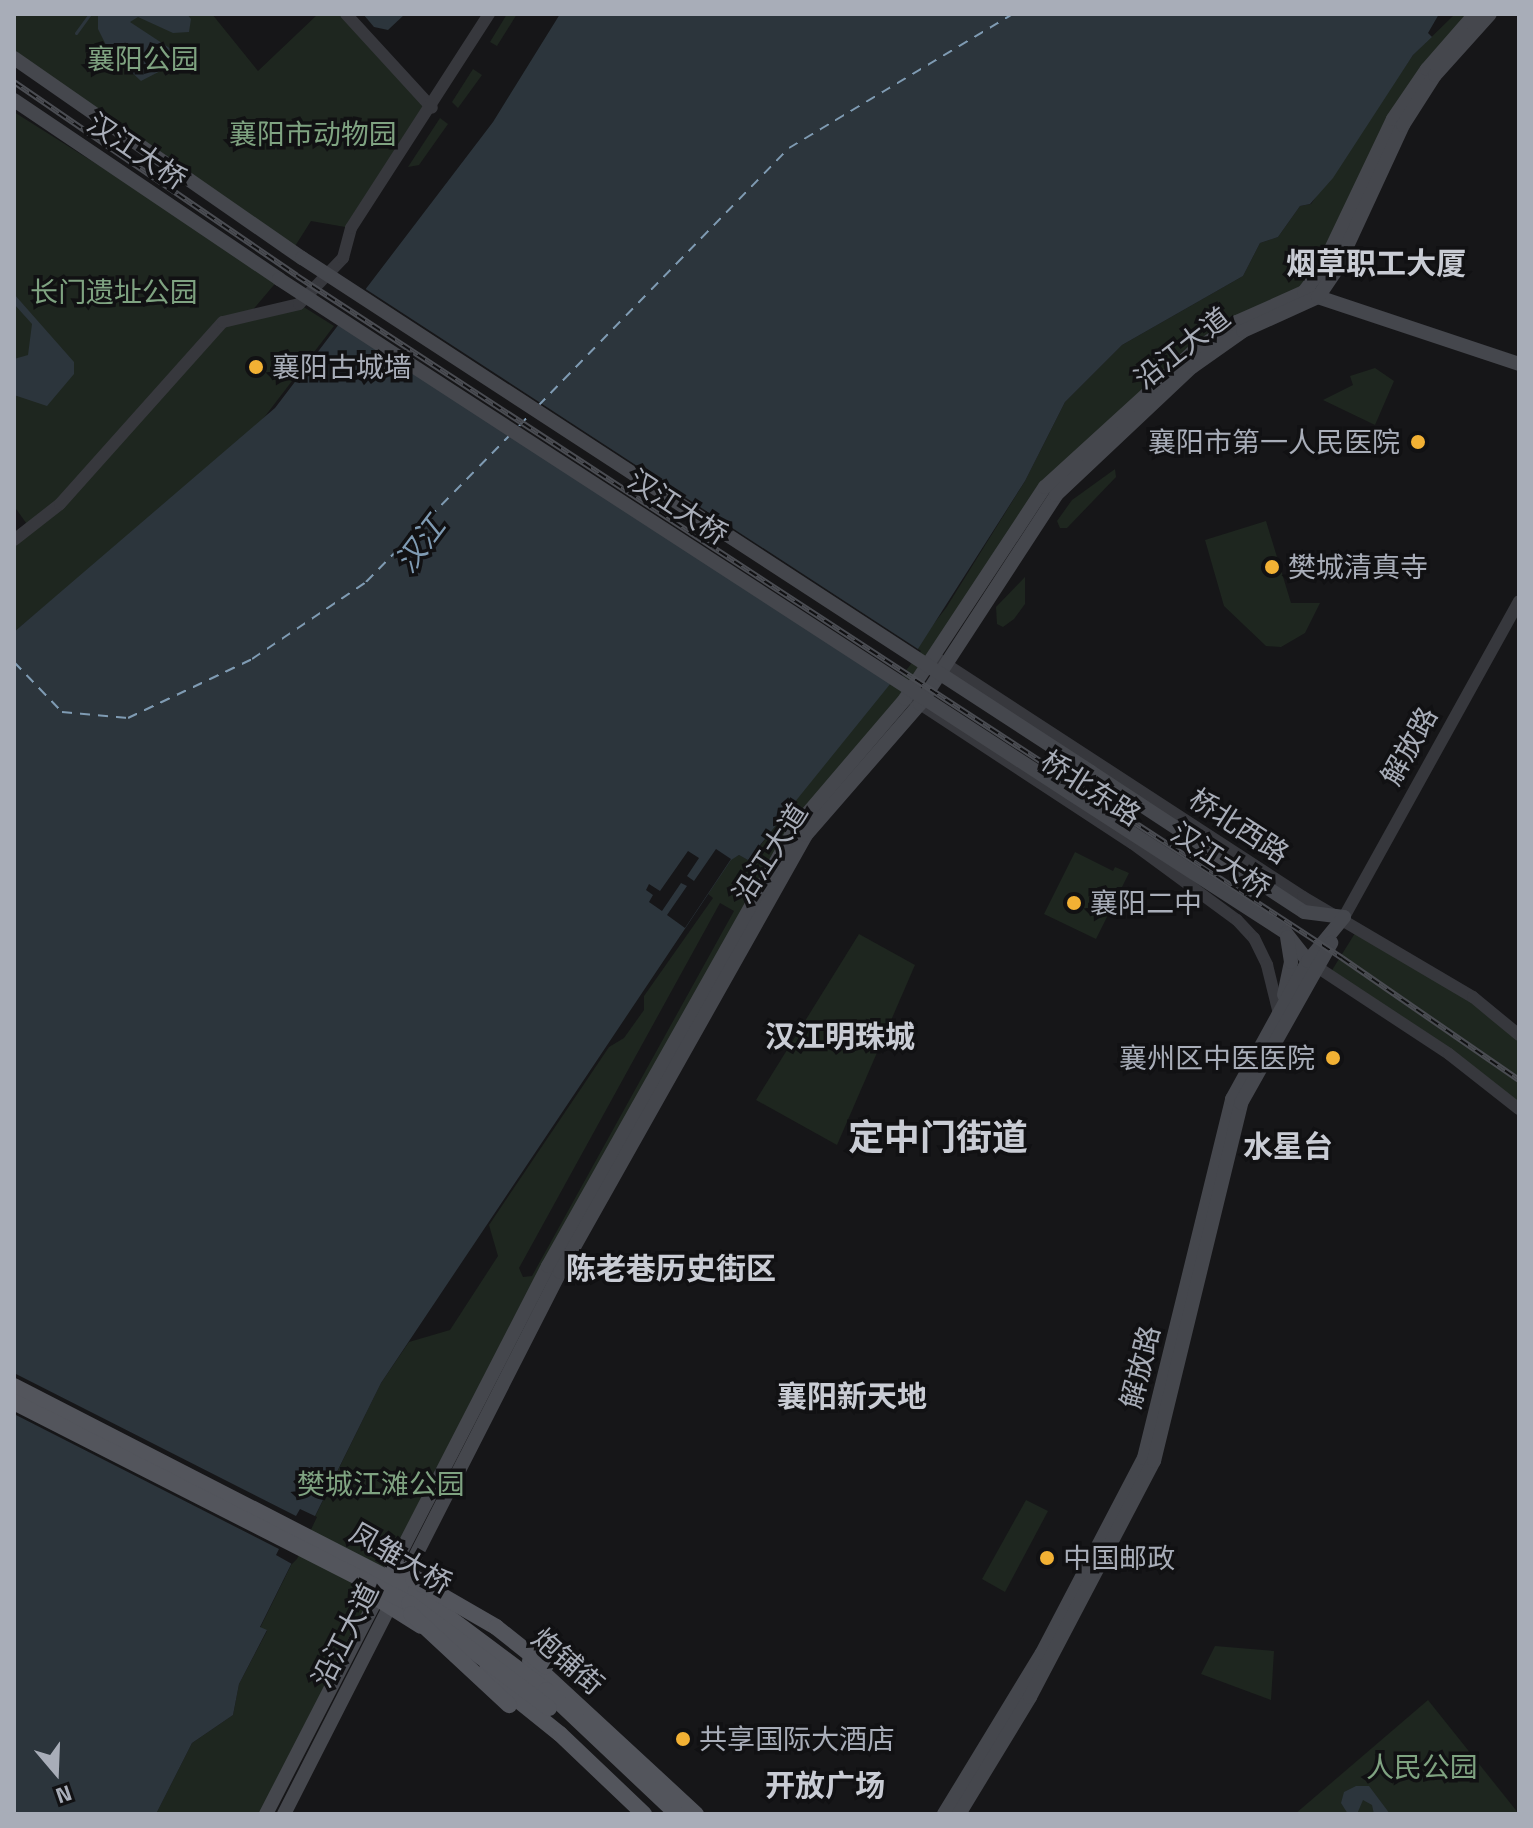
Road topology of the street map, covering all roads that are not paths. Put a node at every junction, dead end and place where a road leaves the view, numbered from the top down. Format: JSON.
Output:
{"nodes":[{"id":1,"x":346,"y":14,"type":"edge"},
{"id":2,"x":489,"y":14,"type":"edge"},
{"id":3,"x":1475,"y":14,"type":"edge"},
{"id":4,"x":1490,"y":14,"type":"edge"},
{"id":5,"x":14,"y":58,"type":"edge"},
{"id":6,"x":14,"y":100,"type":"edge"},
{"id":7,"x":432,"y":108,"type":"junction"},
{"id":8,"x":1311,"y":294,"type":"junction"},
{"id":9,"x":1519,"y":364,"type":"edge"},
{"id":10,"x":14,"y":540,"type":"edge"},
{"id":11,"x":1519,"y":601,"type":"edge"},
{"id":12,"x":939,"y":660,"type":"junction"},
{"id":13,"x":914,"y":700,"type":"junction"},
{"id":14,"x":1344,"y":917,"type":"junction"},
{"id":15,"x":1286,"y":933,"type":"junction"},
{"id":16,"x":1313,"y":965,"type":"junction"},
{"id":17,"x":1279,"y":1014,"type":"junction"},
{"id":18,"x":1519,"y":1035,"type":"edge"},
{"id":19,"x":1519,"y":1109,"type":"edge"},
{"id":20,"x":14,"y":1386,"type":"edge"},
{"id":21,"x":14,"y":1402,"type":"edge"},
{"id":22,"x":299,"y":1538,"type":"junction"},
{"id":23,"x":400,"y":1568,"type":"junction"},
{"id":24,"x":383,"y":1601,"type":"junction"},
{"id":25,"x":580,"y":1707,"type":"junction"},
{"id":26,"x":560,"y":1734,"type":"junction"},
{"id":27,"x":266,"y":1814,"type":"edge"},
{"id":28,"x":284,"y":1814,"type":"edge"},
{"id":29,"x":644,"y":1814,"type":"edge"},
{"id":30,"x":659,"y":1814,"type":"edge"},
{"id":31,"x":677,"y":1814,"type":"edge"},
{"id":32,"x":696,"y":1814,"type":"edge"},
{"id":33,"x":944,"y":1814,"type":"edge"},
{"id":34,"x":959,"y":1814,"type":"edge"}],
"edges":[{"from":1,"to":7,"type":"street"},
{"from":2,"to":7,"type":"street"},
{"from":3,"to":8,"type":"main road"},
{"from":4,"to":8,"type":"main road"},
{"from":5,"to":14,"type":"main road","name":"汉江大桥","bridge":true},
{"from":6,"to":15,"type":"main road","name":"汉江大桥","bridge":true},
{"from":7,"to":10,"type":"street"},
{"from":8,"to":9,"type":"main road"},
{"from":8,"to":12,"type":"main road","name":"沿江大道"},
{"from":11,"to":14,"type":"street","name":"解放路"},
{"from":12,"to":13,"type":"main road","name":"沿江大道"},
{"from":12,"to":14,"type":"street","name":"桥北西路"},
{"from":13,"to":17,"type":"street","name":"桥北东路"},
{"from":13,"to":23,"type":"main road","name":"沿江大道"},
{"from":14,"to":15,"type":"main road"},
{"from":14,"to":16,"type":"main road","name":"解放路"},
{"from":14,"to":18,"type":"street","name":"桥北西路"},
{"from":15,"to":16,"type":"main road","name":"汉江大桥"},
{"from":15,"to":17,"type":"main road"},
{"from":16,"to":17,"type":"main road","name":"解放路"},
{"from":16,"to":19,"type":"street"},
{"from":16,"to":34,"type":"main road","name":"解放路"},
{"from":17,"to":33,"type":"main road","name":"解放路"},
{"from":20,"to":22,"type":"main road","name":"凤雏大桥","bridge":true},
{"from":21,"to":22,"type":"main road","name":"凤雏大桥","bridge":true},
{"from":22,"to":25,"type":"main road","bridge":true},
{"from":22,"to":26,"type":"main road","bridge":true},
{"from":22,"to":30,"type":"main road","name":"凤雏大桥","bridge":true},
{"from":22,"to":31,"type":"main road","name":"凤雏大桥","bridge":true},
{"from":23,"to":24,"type":"main road","name":"沿江大道"},
{"from":23,"to":25,"type":"main road","name":"炮铺街"},
{"from":24,"to":26,"type":"main road"},
{"from":24,"to":27,"type":"main road","name":"沿江大道"},
{"from":24,"to":28,"type":"main road","name":"沿江大道"},
{"from":25,"to":32,"type":"main road","name":"炮铺街"},
{"from":26,"to":29,"type":"main road"}]}
